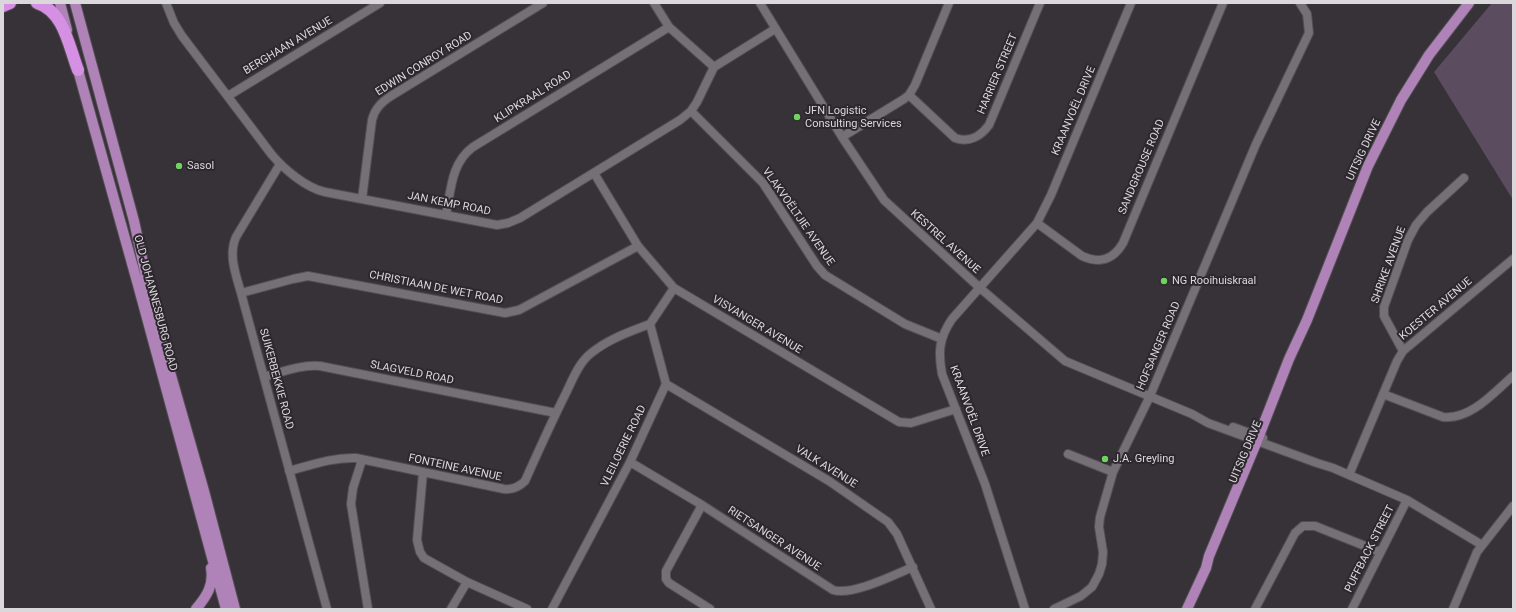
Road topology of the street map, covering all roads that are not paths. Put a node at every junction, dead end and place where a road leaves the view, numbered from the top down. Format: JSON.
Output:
{"nodes":[{"id":1,"x":10,"y":3,"type":"edge"},
{"id":2,"x":37,"y":3,"type":"edge"},
{"id":3,"x":60,"y":3,"type":"edge"},
{"id":4,"x":76,"y":3,"type":"edge"},
{"id":5,"x":166,"y":3,"type":"edge"},
{"id":6,"x":380,"y":3,"type":"edge"},
{"id":7,"x":542,"y":3,"type":"edge"},
{"id":8,"x":654,"y":3,"type":"edge"},
{"id":9,"x":760,"y":3,"type":"edge"},
{"id":10,"x":949,"y":3,"type":"edge"},
{"id":11,"x":1040,"y":3,"type":"edge"},
{"id":12,"x":1131,"y":3,"type":"edge"},
{"id":13,"x":1223,"y":3,"type":"edge"},
{"id":14,"x":1300,"y":3,"type":"edge"},
{"id":15,"x":1469,"y":3,"type":"edge"},
{"id":16,"x":3,"y":6,"type":"edge"},
{"id":17,"x":669,"y":27,"type":"junction"},
{"id":18,"x":775,"y":29,"type":"junction"},
{"id":19,"x":714,"y":67,"type":"junction"},
{"id":20,"x":78,"y":70,"type":"junction"},
{"id":21,"x":909,"y":95,"type":"junction"},
{"id":22,"x":228,"y":96,"type":"junction"},
{"id":23,"x":692,"y":111,"type":"junction"},
{"id":24,"x":842,"y":137,"type":"junction"},
{"id":25,"x":280,"y":164,"type":"junction"},
{"id":26,"x":594,"y":173,"type":"junction"},
{"id":27,"x":1464,"y":178,"type":"dead end"},
{"id":28,"x":362,"y":199,"type":"junction"},
{"id":29,"x":446,"y":215,"type":"junction"},
{"id":30,"x":1037,"y":223,"type":"junction"},
{"id":31,"x":638,"y":246,"type":"junction"},
{"id":32,"x":1513,"y":259,"type":"edge"},
{"id":33,"x":674,"y":288,"type":"junction"},
{"id":34,"x":980,"y":288,"type":"junction"},
{"id":35,"x":241,"y":293,"type":"junction"},
{"id":36,"x":650,"y":324,"type":"junction"},
{"id":37,"x":942,"y":339,"type":"junction"},
{"id":38,"x":1403,"y":351,"type":"junction"},
{"id":39,"x":1513,"y":376,"type":"edge"},
{"id":40,"x":264,"y":377,"type":"junction"},
{"id":41,"x":666,"y":384,"type":"junction"},
{"id":42,"x":1383,"y":394,"type":"junction"},
{"id":43,"x":1150,"y":396,"type":"junction"},
{"id":44,"x":956,"y":409,"type":"junction"},
{"id":45,"x":556,"y":413,"type":"junction"},
{"id":46,"x":1261,"y":440,"type":"junction"},
{"id":47,"x":1068,"y":454,"type":"dead end"},
{"id":48,"x":362,"y":460,"type":"junction"},
{"id":49,"x":630,"y":462,"type":"junction"},
{"id":50,"x":289,"y":471,"type":"junction"},
{"id":51,"x":423,"y":472,"type":"junction"},
{"id":52,"x":1113,"y":472,"type":"junction"},
{"id":53,"x":1349,"y":475,"type":"junction"},
{"id":54,"x":192,"y":481,"type":"junction"},
{"id":55,"x":1408,"y":500,"type":"junction"},
{"id":56,"x":702,"y":504,"type":"junction"},
{"id":57,"x":1513,"y":506,"type":"edge"},
{"id":58,"x":1482,"y":545,"type":"junction"},
{"id":59,"x":1380,"y":552,"type":"junction"},
{"id":60,"x":913,"y":567,"type":"junction"},
{"id":61,"x":467,"y":582,"type":"junction"},
{"id":62,"x":230,"y":608,"type":"edge"},
{"id":63,"x":196,"y":609,"type":"edge"},
{"id":64,"x":327,"y":609,"type":"edge"},
{"id":65,"x":368,"y":609,"type":"edge"},
{"id":66,"x":452,"y":609,"type":"edge"},
{"id":67,"x":527,"y":609,"type":"edge"},
{"id":68,"x":552,"y":609,"type":"edge"},
{"id":69,"x":710,"y":609,"type":"edge"},
{"id":70,"x":931,"y":609,"type":"edge"},
{"id":71,"x":1025,"y":609,"type":"edge"},
{"id":72,"x":1054,"y":609,"type":"edge"},
{"id":73,"x":1186,"y":609,"type":"edge"},
{"id":74,"x":1255,"y":609,"type":"edge"},
{"id":75,"x":1352,"y":609,"type":"edge"},
{"id":76,"x":1453,"y":609,"type":"edge"}],
"edges":[{"from":1,"to":16,"type":"highway"},
{"from":2,"to":20,"type":"highway"},
{"from":3,"to":20,"type":"main road","name":"OLD JOHANNESBURG ROAD"},
{"from":4,"to":62,"type":"main road","name":"OLD JOHANNESBURG ROAD"},
{"from":5,"to":22,"type":"street","name":"JAN KEMP ROAD"},
{"from":6,"to":22,"type":"street","name":"BERGHAAN AVENUE"},
{"from":7,"to":28,"type":"street","name":"EDWIN CONROY ROAD"},
{"from":8,"to":17,"type":"street"},
{"from":9,"to":18,"type":"street","name":"KESTREL AVENUE"},
{"from":10,"to":21,"type":"street"},
{"from":11,"to":21,"type":"street","name":"HARRIER STREET"},
{"from":12,"to":30,"type":"street","name":"KRAANVOËL DRIVE"},
{"from":13,"to":30,"type":"street","name":"SANDGROUSE ROAD"},
{"from":14,"to":43,"type":"street","name":"HOFSANGER ROAD"},
{"from":15,"to":46,"type":"main road","name":"UITSIG DRIVE"},
{"from":17,"to":19,"type":"street"},
{"from":17,"to":29,"type":"street","name":"KLIPKRAAL ROAD"},
{"from":18,"to":19,"type":"street"},
{"from":18,"to":24,"type":"street","name":"KESTREL AVENUE"},
{"from":19,"to":23,"type":"street","name":"JAN KEMP ROAD"},
{"from":20,"to":54,"type":"main road","name":"OLD JOHANNESBURG ROAD"},
{"from":21,"to":24,"type":"street"},
{"from":22,"to":25,"type":"street","name":"JAN KEMP ROAD"},
{"from":23,"to":26,"type":"street","name":"JAN KEMP ROAD"},
{"from":23,"to":37,"type":"street","name":"VLAKVOËLTJIE AVENUE"},
{"from":24,"to":34,"type":"street","name":"KESTREL AVENUE"},
{"from":25,"to":28,"type":"street","name":"JAN KEMP ROAD"},
{"from":25,"to":35,"type":"street","name":"SUIKERBEKKIE ROAD"},
{"from":26,"to":29,"type":"street","name":"JAN KEMP ROAD"},
{"from":26,"to":31,"type":"street","name":"VISVANGER AVENUE"},
{"from":27,"to":38,"type":"street","name":"SHRIKE AVENUE"},
{"from":28,"to":29,"type":"street","name":"JAN KEMP ROAD"},
{"from":30,"to":34,"type":"street","name":"KRAANVOËL DRIVE"},
{"from":31,"to":33,"type":"street","name":"VISVANGER AVENUE"},
{"from":31,"to":35,"type":"street","name":"CHRISTIAAN DE WET ROAD"},
{"from":32,"to":38,"type":"street","name":"KOESTER AVENUE"},
{"from":33,"to":36,"type":"street"},
{"from":33,"to":44,"type":"street","name":"VISVANGER AVENUE"},
{"from":34,"to":37,"type":"street","name":"KRAANVOËL DRIVE"},
{"from":34,"to":43,"type":"street","name":"KESTREL AVENUE"},
{"from":35,"to":40,"type":"street","name":"SUIKERBEKKIE ROAD"},
{"from":36,"to":41,"type":"street"},
{"from":36,"to":45,"type":"street","name":"FONTEINE AVENUE"},
{"from":37,"to":44,"type":"street","name":"KRAANVOËL DRIVE"},
{"from":38,"to":42,"type":"street","name":"KOESTER AVENUE"},
{"from":39,"to":42,"type":"street"},
{"from":40,"to":45,"type":"street","name":"SLAGVELD ROAD"},
{"from":40,"to":50,"type":"street","name":"SUIKERBEKKIE ROAD"},
{"from":41,"to":49,"type":"street","name":"VLEILOERIE ROAD"},
{"from":41,"to":60,"type":"street","name":"VALK AVENUE"},
{"from":42,"to":53,"type":"street","name":"KOESTER AVENUE"},
{"from":43,"to":46,"type":"street","name":"KESTREL AVENUE"},
{"from":43,"to":52,"type":"street","name":"HOFSANGER ROAD"},
{"from":44,"to":71,"type":"street","name":"KRAANVOËL DRIVE"},
{"from":45,"to":51,"type":"street","name":"FONTEINE AVENUE"},
{"from":46,"to":53,"type":"street","name":"KESTREL AVENUE"},
{"from":46,"to":73,"type":"main road","name":"UITSIG DRIVE"},
{"from":47,"to":52,"type":"street"},
{"from":48,"to":50,"type":"street","name":"FONTEINE AVENUE"},
{"from":48,"to":51,"type":"street","name":"FONTEINE AVENUE"},
{"from":48,"to":65,"type":"street"},
{"from":49,"to":56,"type":"street","name":"RIETSANGER AVENUE"},
{"from":49,"to":68,"type":"street","name":"VLEILOERIE ROAD"},
{"from":50,"to":64,"type":"street","name":"SUIKERBEKKIE ROAD"},
{"from":51,"to":61,"type":"street"},
{"from":52,"to":72,"type":"street","name":"HOFSANGER ROAD"},
{"from":53,"to":55,"type":"street","name":"KESTREL AVENUE"},
{"from":54,"to":62,"type":"main road","name":"OLD JOHANNESBURG ROAD"},
{"from":54,"to":63,"type":"main road"},
{"from":55,"to":58,"type":"street","name":"KESTREL AVENUE"},
{"from":55,"to":59,"type":"street","name":"PUFFBACK STREET"},
{"from":56,"to":60,"type":"street","name":"RIETSANGER AVENUE"},
{"from":56,"to":69,"type":"street"},
{"from":57,"to":58,"type":"street"},
{"from":58,"to":76,"type":"street"},
{"from":59,"to":74,"type":"street"},
{"from":59,"to":75,"type":"street","name":"PUFFBACK STREET"},
{"from":60,"to":70,"type":"street","name":"VALK AVENUE"},
{"from":61,"to":66,"type":"street"},
{"from":61,"to":67,"type":"street"}]}
